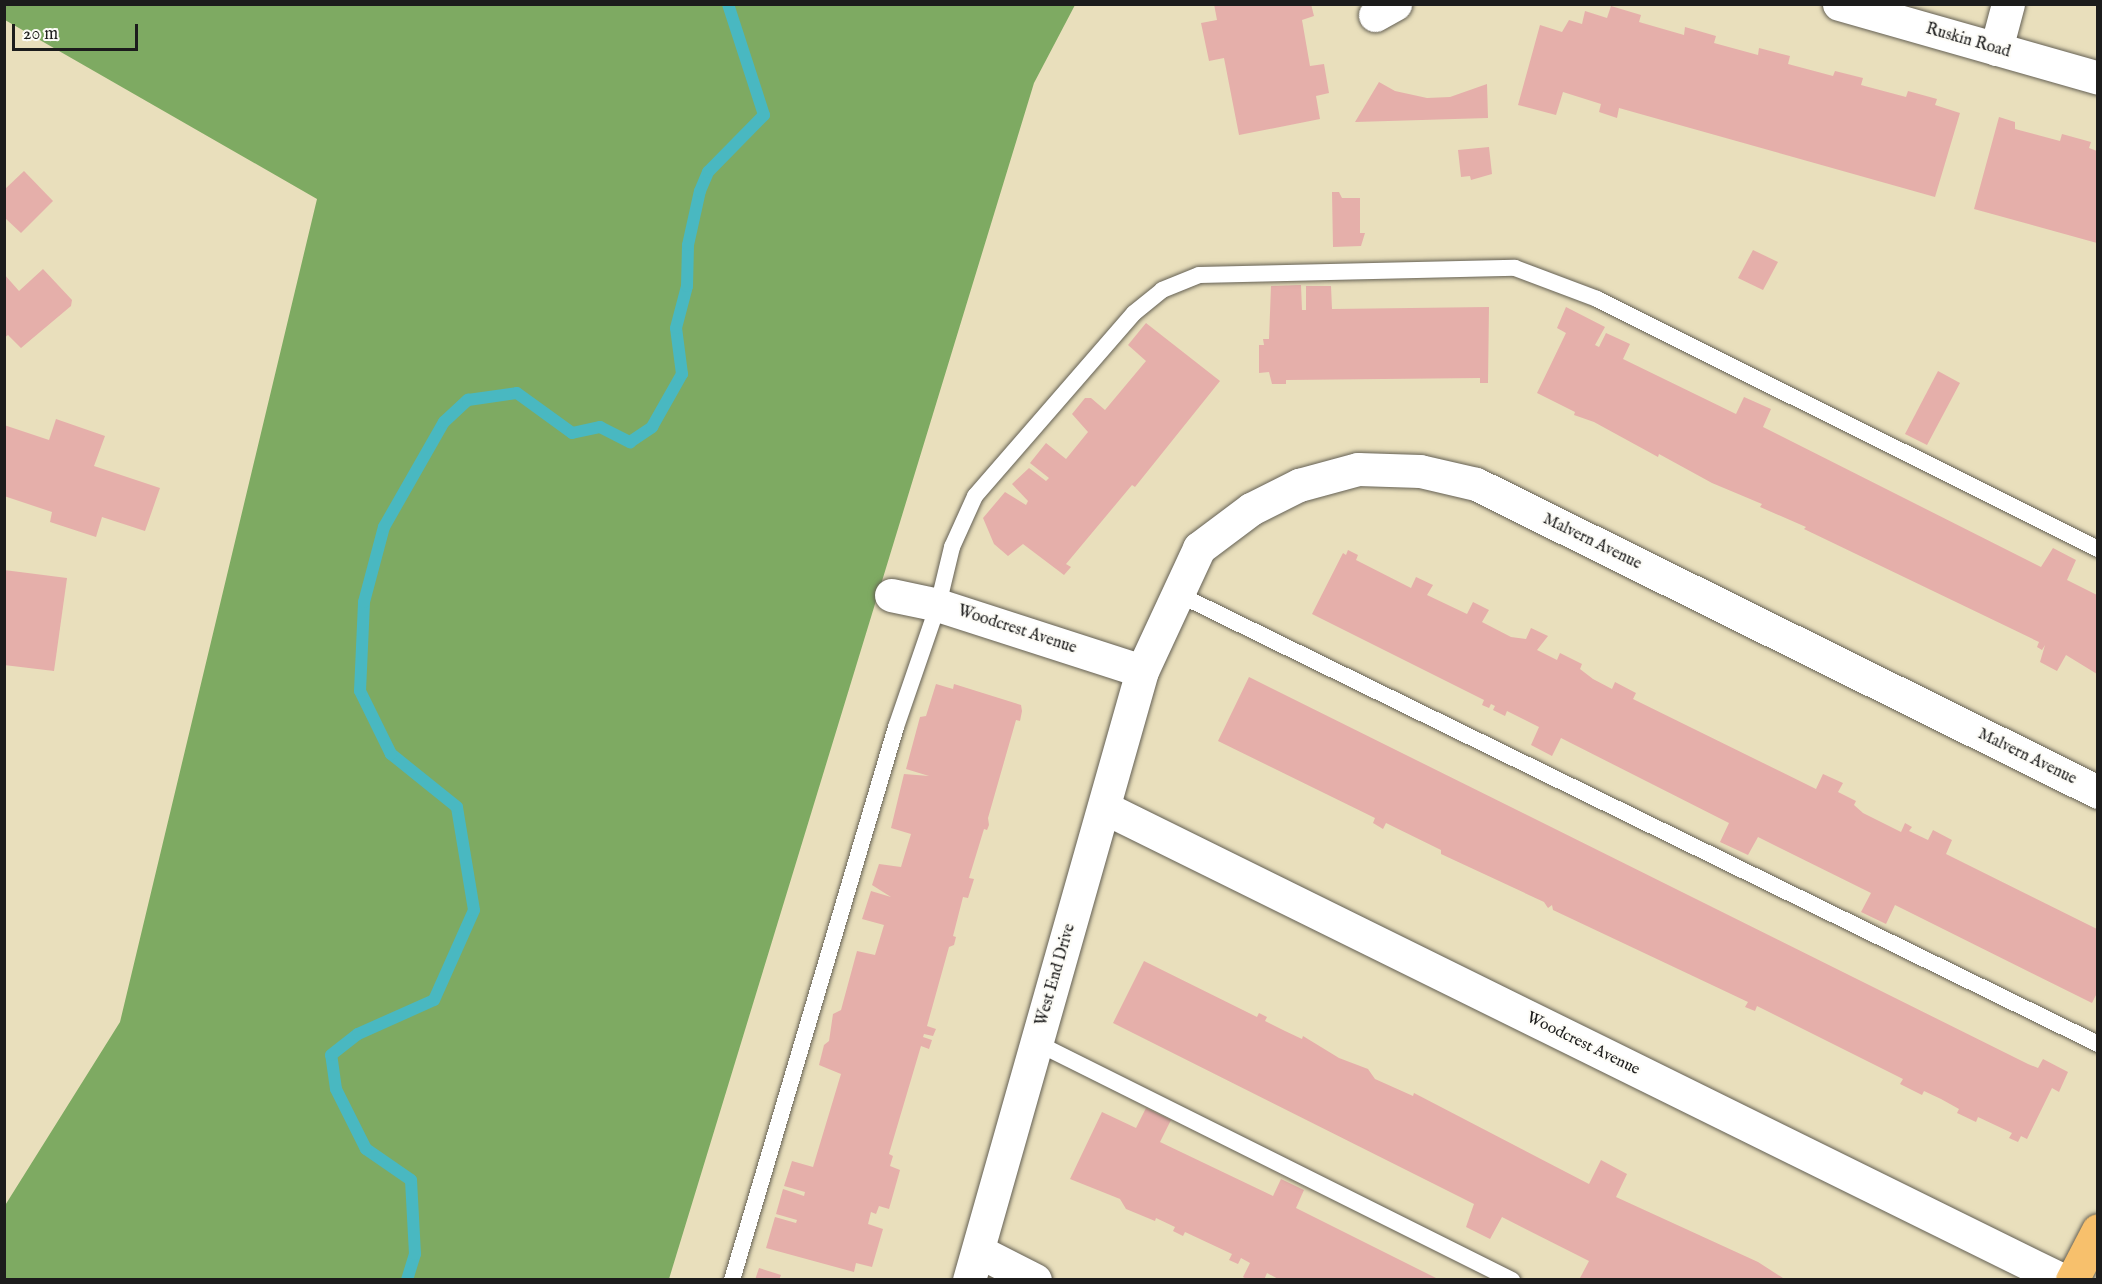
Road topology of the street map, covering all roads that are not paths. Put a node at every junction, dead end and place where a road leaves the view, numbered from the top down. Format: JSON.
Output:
{"nodes":[{"id":1,"x":1839,"y":4,"type":"edge"},
{"id":2,"x":2008,"y":4,"type":"edge"},
{"id":3,"x":1996,"y":49,"type":"junction"},
{"id":4,"x":2097,"y":78,"type":"edge"},
{"id":5,"x":2097,"y":549,"type":"edge"},
{"id":6,"x":1178,"y":594,"type":"junction"},
{"id":7,"x":891,"y":595,"type":"dead end"},
{"id":8,"x":938,"y":605,"type":"junction"},
{"id":9,"x":1142,"y":671,"type":"junction"},
{"id":10,"x":2097,"y":792,"type":"edge"},
{"id":11,"x":1105,"y":808,"type":"junction"},
{"id":12,"x":1037,"y":1043,"type":"junction"},
{"id":13,"x":2097,"y":1044,"type":"edge"},
{"id":14,"x":2097,"y":1230,"type":"edge"},
{"id":15,"x":974,"y":1265,"type":"edge"},
{"id":16,"x":732,"y":1280,"type":"edge"},
{"id":17,"x":1035,"y":1280,"type":"edge"},
{"id":18,"x":1512,"y":1280,"type":"edge"},
{"id":19,"x":2062,"y":1280,"type":"edge"},
{"id":20,"x":2072,"y":1280,"type":"edge"}],
"edges":[{"from":1,"to":3,"type":"street","name":"Ruskin Road"},
{"from":2,"to":3,"type":"street"},
{"from":3,"to":4,"type":"street","name":"Ruskin Road"},
{"from":5,"to":8,"type":"lane"},
{"from":6,"to":9,"type":"street","name":"Malvern Avenue"},
{"from":6,"to":10,"type":"street","name":"Malvern Avenue"},
{"from":6,"to":13,"type":"lane"},
{"from":7,"to":8,"type":"street","name":"Woodcrest Avenue"},
{"from":8,"to":9,"type":"street","name":"Woodcrest Avenue"},
{"from":8,"to":16,"type":"lane"},
{"from":9,"to":11,"type":"street","name":"West End Drive"},
{"from":11,"to":12,"type":"street","name":"West End Drive"},
{"from":11,"to":19,"type":"street","name":"Woodcrest Avenue"},
{"from":12,"to":15,"type":"street","name":"West End Drive"},
{"from":12,"to":18,"type":"lane"},
{"from":14,"to":20,"type":"main road"},
{"from":15,"to":17,"type":"street"}]}
